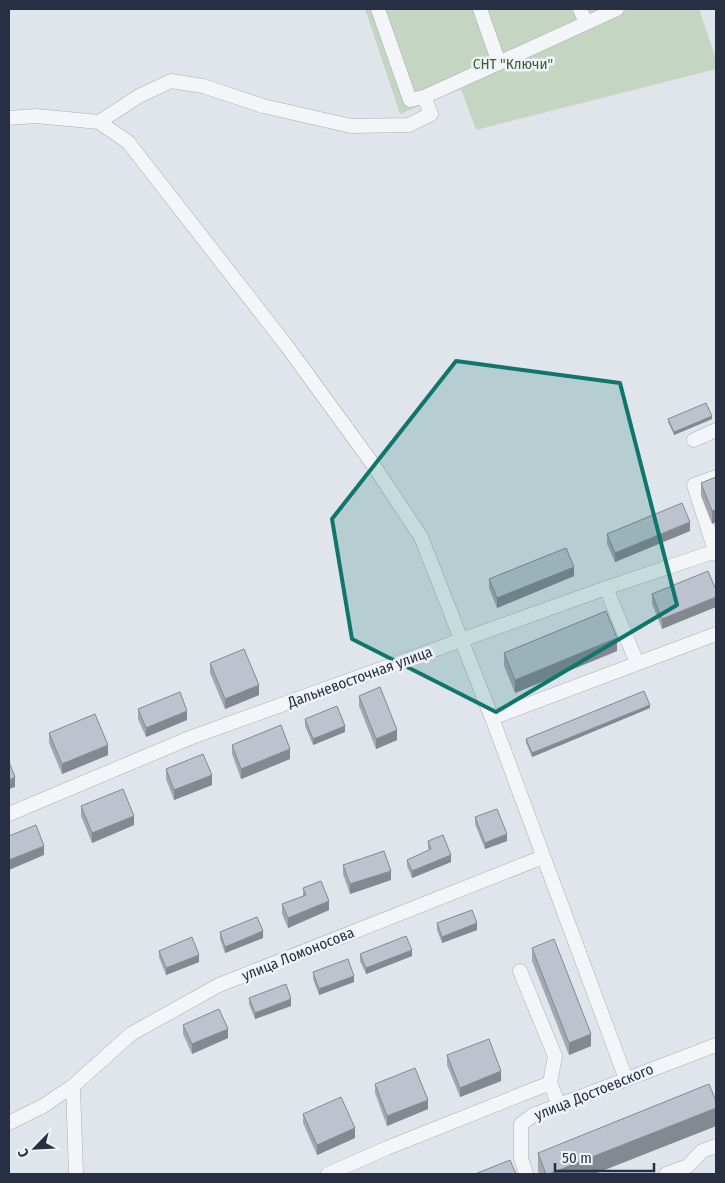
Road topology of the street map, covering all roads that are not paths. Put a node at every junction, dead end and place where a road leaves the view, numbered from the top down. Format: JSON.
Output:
{"nodes":[{"id":1,"x":378,"y":9,"type":"edge"},
{"id":2,"x":480,"y":9,"type":"edge"},
{"id":3,"x":580,"y":9,"type":"edge"},
{"id":4,"x":617,"y":9,"type":"edge"},
{"id":5,"x":586,"y":23,"type":"junction"},
{"id":6,"x":499,"y":63,"type":"junction"},
{"id":7,"x":424,"y":97,"type":"junction"},
{"id":8,"x":9,"y":118,"type":"edge"},
{"id":9,"x":99,"y":122,"type":"junction"},
{"id":10,"x":716,"y":430,"type":"edge"},
{"id":11,"x":694,"y":440,"type":"dead end"},
{"id":12,"x":716,"y":476,"type":"edge"},
{"id":13,"x":716,"y":552,"type":"edge"},
{"id":14,"x":606,"y":588,"type":"junction"},
{"id":15,"x":716,"y":634,"type":"edge"},
{"id":16,"x":462,"y":641,"type":"junction"},
{"id":17,"x":637,"y":663,"type":"junction"},
{"id":18,"x":492,"y":718,"type":"junction"},
{"id":19,"x":9,"y":814,"type":"edge"},
{"id":20,"x":543,"y":857,"type":"junction"},
{"id":21,"x":520,"y":971,"type":"dead end"},
{"id":22,"x":716,"y":1045,"type":"edge"},
{"id":23,"x":626,"y":1079,"type":"junction"},
{"id":24,"x":550,"y":1083,"type":"junction"},
{"id":25,"x":73,"y":1086,"type":"junction"},
{"id":26,"x":559,"y":1105,"type":"junction"},
{"id":27,"x":9,"y":1123,"type":"edge"},
{"id":28,"x":716,"y":1146,"type":"edge"},
{"id":29,"x":690,"y":1170,"type":"edge"},
{"id":30,"x":76,"y":1174,"type":"edge"},
{"id":31,"x":328,"y":1174,"type":"edge"},
{"id":32,"x":526,"y":1174,"type":"edge"},
{"id":33,"x":666,"y":1174,"type":"edge"}],
"edges":[{"from":1,"to":7,"type":"street"},
{"from":2,"to":6,"type":"street"},
{"from":3,"to":5,"type":"street"},
{"from":4,"to":5,"type":"street"},
{"from":5,"to":6,"type":"street"},
{"from":6,"to":7,"type":"street"},
{"from":7,"to":9,"type":"street"},
{"from":8,"to":9,"type":"street"},
{"from":9,"to":16,"type":"street"},
{"from":10,"to":11,"type":"street"},
{"from":12,"to":13,"type":"street"},
{"from":13,"to":14,"type":"street","name":"Дальневосточная улица"},
{"from":14,"to":16,"type":"street","name":"Дальневосточная улица"},
{"from":14,"to":17,"type":"street"},
{"from":15,"to":17,"type":"street"},
{"from":16,"to":18,"type":"street"},
{"from":16,"to":19,"type":"street","name":"Дальневосточная улица"},
{"from":17,"to":18,"type":"street"},
{"from":18,"to":20,"type":"street"},
{"from":20,"to":23,"type":"street"},
{"from":20,"to":25,"type":"street","name":"улица Ломоносова"},
{"from":21,"to":24,"type":"street"},
{"from":22,"to":23,"type":"street","name":"улица Достоевского"},
{"from":23,"to":26,"type":"street","name":"улица Достоевского"},
{"from":24,"to":26,"type":"street"},
{"from":24,"to":31,"type":"street"},
{"from":25,"to":27,"type":"street","name":"улица Ломоносова"},
{"from":25,"to":30,"type":"street"},
{"from":26,"to":32,"type":"street","name":"улица Достоевского"},
{"from":28,"to":29,"type":"street"},
{"from":29,"to":33,"type":"street"}]}
